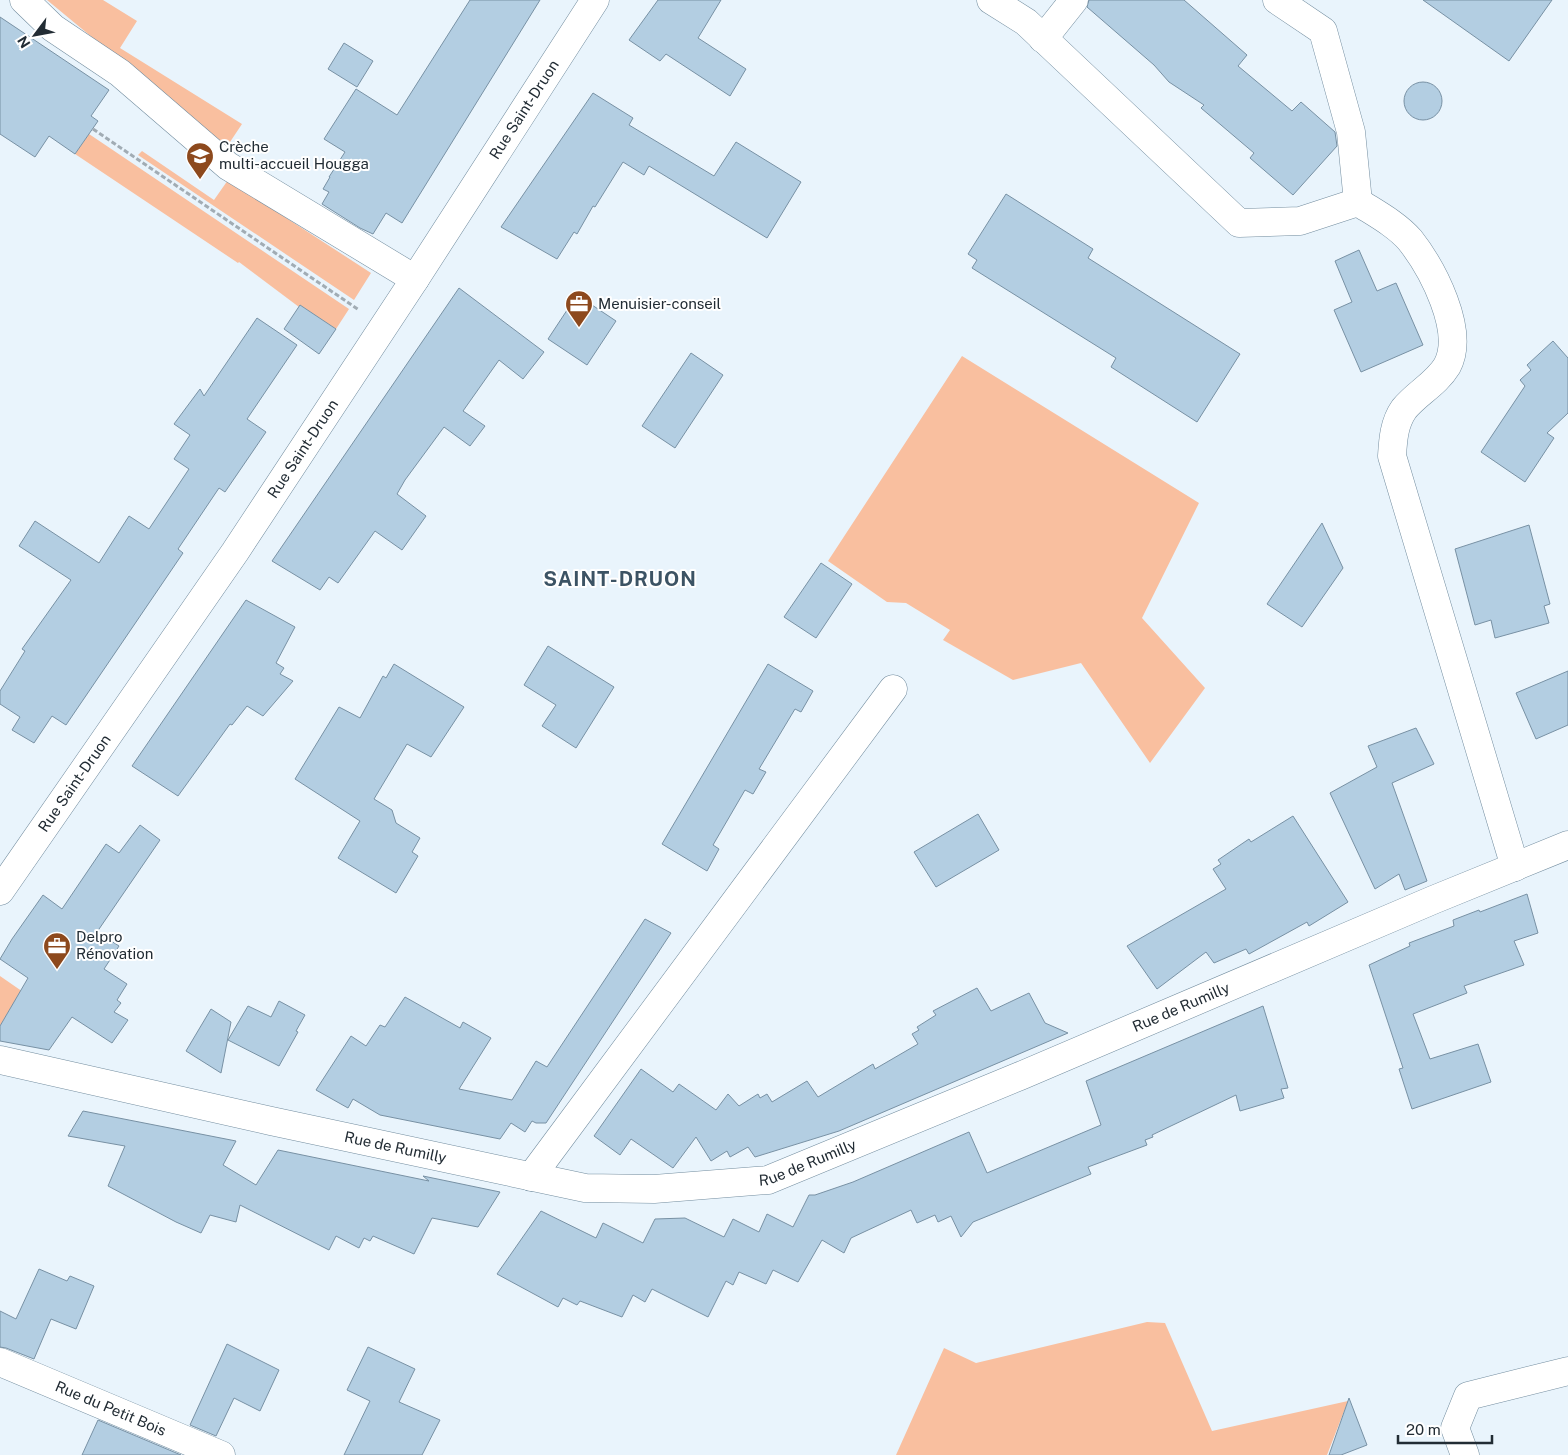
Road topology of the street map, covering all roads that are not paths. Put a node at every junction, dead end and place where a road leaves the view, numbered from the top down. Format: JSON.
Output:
{"nodes":[{"id":1,"x":24,"y":0,"type":"edge"},
{"id":2,"x":595,"y":0,"type":"edge"},
{"id":3,"x":991,"y":0,"type":"edge"},
{"id":4,"x":1074,"y":0,"type":"edge"},
{"id":5,"x":1276,"y":0,"type":"edge"},
{"id":6,"x":1043,"y":39,"type":"junction"},
{"id":7,"x":1358,"y":202,"type":"junction"},
{"id":8,"x":415,"y":279,"type":"junction"},
{"id":9,"x":892,"y":689,"type":"dead end"},
{"id":10,"x":1568,"y":845,"type":"edge"},
{"id":11,"x":1515,"y":867,"type":"junction"},
{"id":12,"x":0,"y":891,"type":"edge"},
{"id":13,"x":0,"y":1060,"type":"edge"},
{"id":14,"x":531,"y":1177,"type":"junction"},
{"id":15,"x":0,"y":1362,"type":"edge"},
{"id":16,"x":1568,"y":1371,"type":"edge"},
{"id":17,"x":221,"y":1455,"type":"edge"},
{"id":18,"x":1465,"y":1455,"type":"edge"}],
"edges":[{"from":1,"to":8,"type":"street"},
{"from":2,"to":8,"type":"street","name":"Rue Saint-Druon"},
{"from":3,"to":6,"type":"street"},
{"from":4,"to":6,"type":"street"},
{"from":5,"to":7,"type":"street"},
{"from":6,"to":7,"type":"street"},
{"from":7,"to":11,"type":"street"},
{"from":8,"to":12,"type":"street","name":"Rue Saint-Druon"},
{"from":9,"to":14,"type":"street"},
{"from":10,"to":11,"type":"street","name":"Rue de Rumilly"},
{"from":11,"to":14,"type":"street","name":"Rue de Rumilly"},
{"from":13,"to":14,"type":"street","name":"Rue de Rumilly"},
{"from":15,"to":17,"type":"street","name":"Rue du Petit Bois"},
{"from":16,"to":18,"type":"street"}]}
